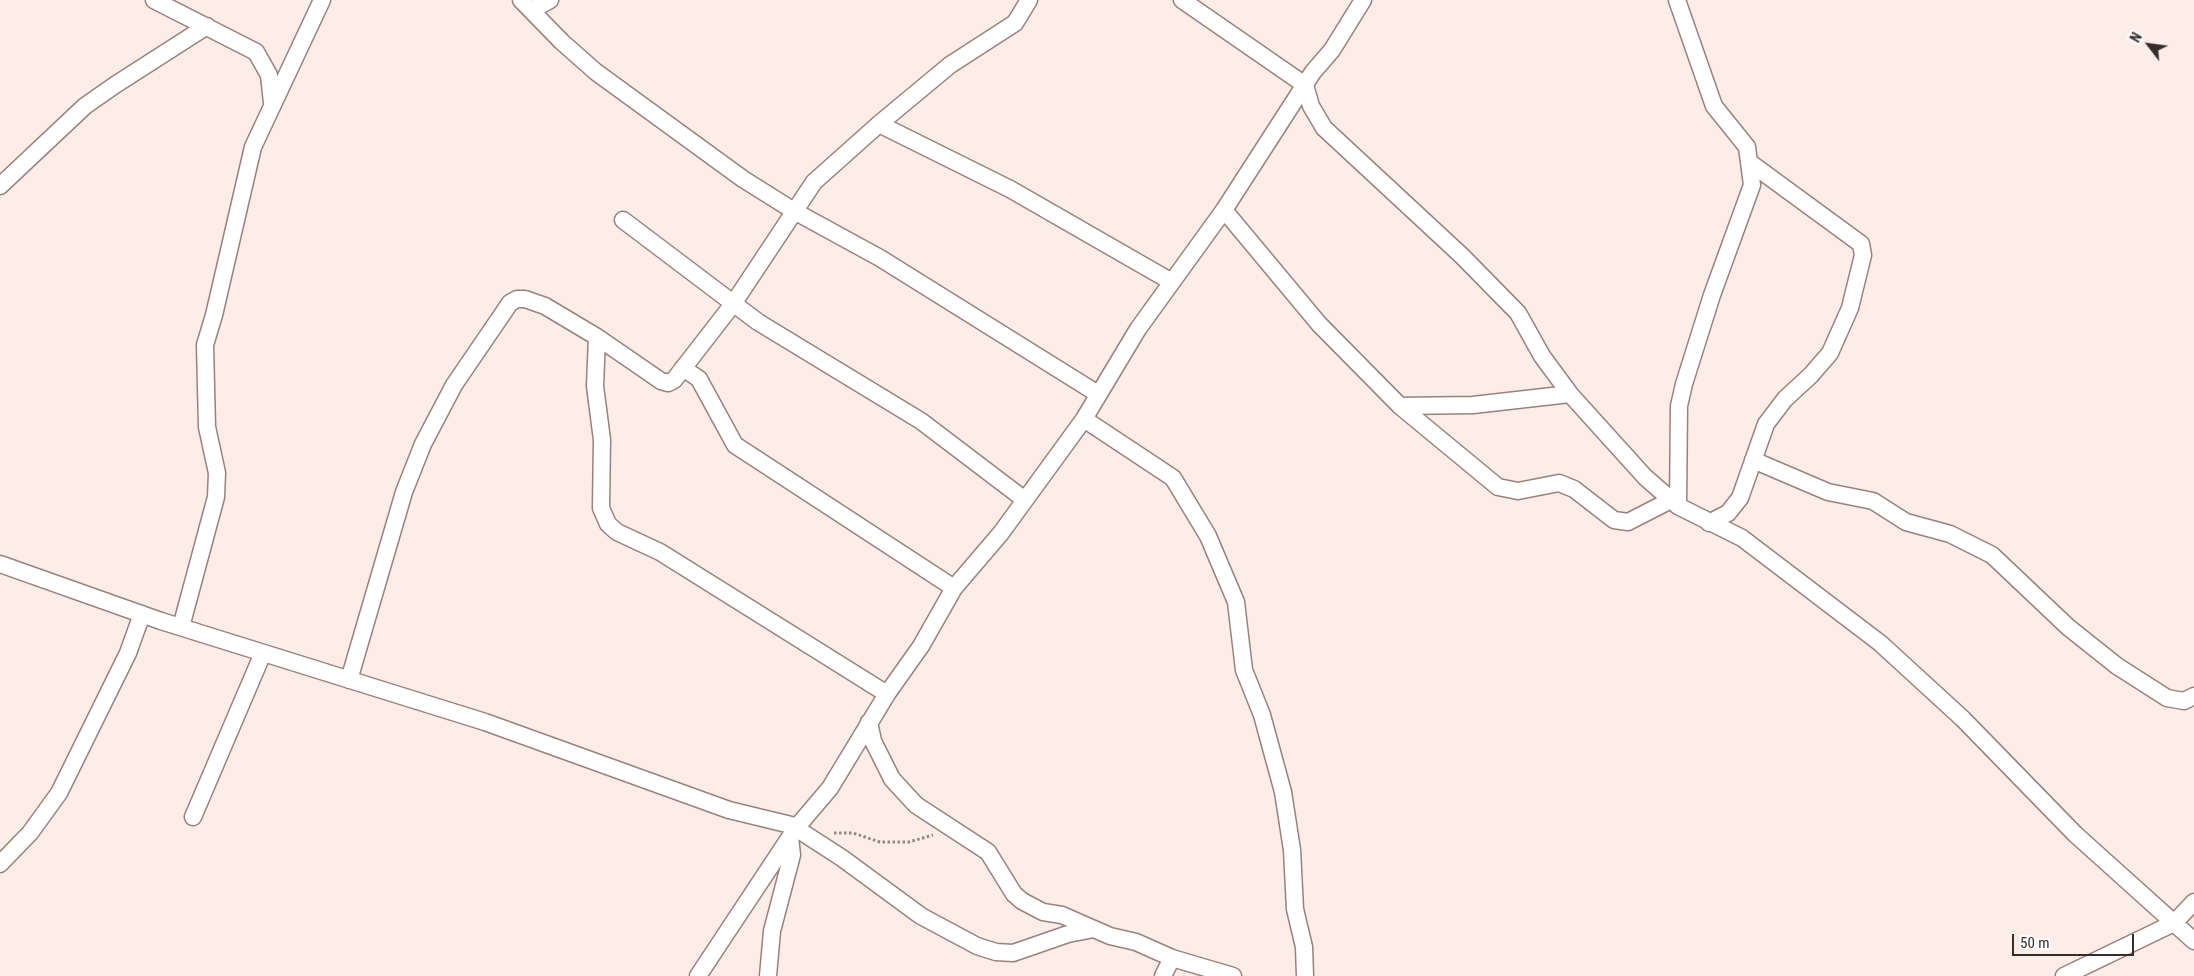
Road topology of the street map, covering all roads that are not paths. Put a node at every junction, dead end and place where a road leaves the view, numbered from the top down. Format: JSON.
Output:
{"nodes":[{"id":1,"x":154,"y":0,"type":"edge"},
{"id":2,"x":322,"y":0,"type":"edge"},
{"id":3,"x":550,"y":0,"type":"edge"},
{"id":4,"x":1029,"y":0,"type":"edge"},
{"id":5,"x":1182,"y":0,"type":"edge"},
{"id":6,"x":1363,"y":0,"type":"edge"},
{"id":7,"x":1677,"y":0,"type":"edge"},
{"id":8,"x":527,"y":5,"type":"edge"},
{"id":9,"x":207,"y":26,"type":"junction"},
{"id":10,"x":1305,"y":85,"type":"junction"},
{"id":11,"x":272,"y":103,"type":"junction"},
{"id":12,"x":879,"y":124,"type":"junction"},
{"id":13,"x":1749,"y":162,"type":"junction"},
{"id":14,"x":0,"y":186,"type":"edge"},
{"id":15,"x":1224,"y":210,"type":"junction"},
{"id":16,"x":794,"y":211,"type":"junction"},
{"id":17,"x":623,"y":220,"type":"dead end"},
{"id":18,"x":1172,"y":282,"type":"junction"},
{"id":19,"x":734,"y":304,"type":"junction"},
{"id":20,"x":597,"y":337,"type":"junction"},
{"id":21,"x":683,"y":368,"type":"junction"},
{"id":22,"x":1098,"y":394,"type":"junction"},
{"id":23,"x":1570,"y":394,"type":"junction"},
{"id":24,"x":1400,"y":406,"type":"junction"},
{"id":25,"x":1084,"y":419,"type":"junction"},
{"id":26,"x":1753,"y":460,"type":"junction"},
{"id":27,"x":1025,"y":500,"type":"junction"},
{"id":28,"x":1674,"y":503,"type":"junction"},
{"id":29,"x":1709,"y":523,"type":"junction"},
{"id":30,"x":0,"y":564,"type":"edge"},
{"id":31,"x":954,"y":588,"type":"junction"},
{"id":32,"x":142,"y":614,"type":"junction"},
{"id":33,"x":181,"y":627,"type":"junction"},
{"id":34,"x":263,"y":653,"type":"junction"},
{"id":35,"x":348,"y":680,"type":"junction"},
{"id":36,"x":887,"y":694,"type":"junction"},
{"id":37,"x":2194,"y":696,"type":"edge"},
{"id":38,"x":869,"y":722,"type":"junction"},
{"id":39,"x":193,"y":817,"type":"dead end"},
{"id":40,"x":798,"y":833,"type":"junction"},
{"id":41,"x":0,"y":864,"type":"edge"},
{"id":42,"x":2194,"y":902,"type":"edge"},
{"id":43,"x":2174,"y":923,"type":"junction"},
{"id":44,"x":1094,"y":929,"type":"junction"},
{"id":45,"x":2194,"y":941,"type":"edge"},
{"id":46,"x":1172,"y":958,"type":"junction"},
{"id":47,"x":698,"y":976,"type":"edge"},
{"id":48,"x":768,"y":976,"type":"edge"},
{"id":49,"x":1163,"y":976,"type":"edge"},
{"id":50,"x":1233,"y":976,"type":"edge"},
{"id":51,"x":1305,"y":976,"type":"edge"},
{"id":52,"x":2064,"y":976,"type":"edge"}],
"edges":[{"from":1,"to":9,"type":"street"},
{"from":2,"to":11,"type":"street"},
{"from":3,"to":8,"type":"street"},
{"from":4,"to":12,"type":"street"},
{"from":5,"to":10,"type":"street"},
{"from":6,"to":10,"type":"street"},
{"from":7,"to":13,"type":"street"},
{"from":8,"to":16,"type":"street"},
{"from":9,"to":11,"type":"street"},
{"from":9,"to":14,"type":"street"},
{"from":10,"to":15,"type":"street"},
{"from":10,"to":23,"type":"street"},
{"from":11,"to":33,"type":"street"},
{"from":12,"to":16,"type":"street"},
{"from":12,"to":18,"type":"street"},
{"from":13,"to":26,"type":"street"},
{"from":13,"to":28,"type":"street"},
{"from":15,"to":18,"type":"street"},
{"from":15,"to":24,"type":"street"},
{"from":16,"to":19,"type":"street"},
{"from":16,"to":22,"type":"street"},
{"from":17,"to":19,"type":"street"},
{"from":18,"to":22,"type":"street"},
{"from":19,"to":21,"type":"street"},
{"from":19,"to":27,"type":"street"},
{"from":20,"to":21,"type":"street"},
{"from":20,"to":35,"type":"street"},
{"from":20,"to":36,"type":"street"},
{"from":21,"to":31,"type":"street"},
{"from":22,"to":25,"type":"street"},
{"from":23,"to":24,"type":"street"},
{"from":23,"to":28,"type":"street"},
{"from":24,"to":28,"type":"street"},
{"from":25,"to":27,"type":"street"},
{"from":25,"to":51,"type":"street"},
{"from":26,"to":29,"type":"street"},
{"from":26,"to":37,"type":"street"},
{"from":27,"to":31,"type":"street"},
{"from":28,"to":29,"type":"street"},
{"from":29,"to":43,"type":"street"},
{"from":30,"to":32,"type":"street"},
{"from":31,"to":36,"type":"street"},
{"from":32,"to":33,"type":"street"},
{"from":32,"to":41,"type":"street"},
{"from":33,"to":34,"type":"street"},
{"from":34,"to":35,"type":"street"},
{"from":34,"to":39,"type":"street"},
{"from":35,"to":40,"type":"street"},
{"from":36,"to":38,"type":"street"},
{"from":38,"to":40,"type":"street"},
{"from":38,"to":44,"type":"street"},
{"from":40,"to":44,"type":"street"},
{"from":40,"to":47,"type":"street"},
{"from":40,"to":48,"type":"street"},
{"from":42,"to":43,"type":"street"},
{"from":43,"to":45,"type":"street"},
{"from":43,"to":52,"type":"street"},
{"from":44,"to":46,"type":"street"},
{"from":46,"to":49,"type":"street"},
{"from":46,"to":50,"type":"street"}]}
